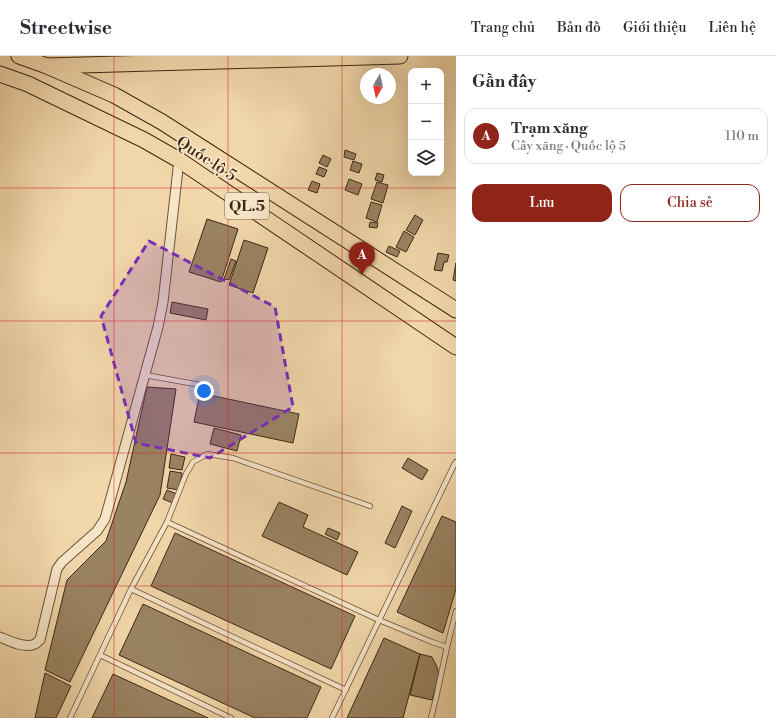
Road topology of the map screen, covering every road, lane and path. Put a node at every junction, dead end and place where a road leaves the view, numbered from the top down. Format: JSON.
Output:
{"nodes":[{"id":1,"x":19,"y":56,"type":"edge"},
{"id":2,"x":400,"y":56,"type":"edge"},
{"id":3,"x":47,"y":66,"type":"junction"},
{"id":4,"x":0,"y":74,"type":"edge"},
{"id":5,"x":178,"y":160,"type":"junction"},
{"id":6,"x":456,"y":310,"type":"edge"},
{"id":7,"x":456,"y":347,"type":"edge"},
{"id":8,"x":145,"y":375,"type":"junction"},
{"id":9,"x":206,"y":386,"type":"dead end"},
{"id":10,"x":456,"y":462,"type":"edge"},
{"id":11,"x":370,"y":506,"type":"dead end"},
{"id":12,"x":166,"y":522,"type":"junction"},
{"id":13,"x":131,"y":589,"type":"junction"},
{"id":14,"x":456,"y":611,"type":"edge"},
{"id":15,"x":379,"y":620,"type":"junction"},
{"id":16,"x":0,"y":637,"type":"edge"},
{"id":17,"x":447,"y":647,"type":"junction"},
{"id":18,"x":100,"y":655,"type":"junction"},
{"id":19,"x":346,"y":690,"type":"junction"},
{"id":20,"x":70,"y":718,"type":"edge"},
{"id":21,"x":231,"y":718,"type":"edge"},
{"id":22,"x":332,"y":718,"type":"edge"},
{"id":23,"x":431,"y":718,"type":"edge"}],
"edges":[{"from":1,"to":3,"type":"main road","number":"QL.5"},
{"from":2,"to":3,"type":"main road"},
{"from":3,"to":6,"type":"main road","name":"Quốc lộ 5","number":"QL.5"},
{"from":4,"to":5,"type":"main road","name":"Quốc lộ 5","number":"QL.5"},
{"from":5,"to":7,"type":"main road","name":"Quốc lộ 5","number":"QL.5"},
{"from":5,"to":8,"type":"street"},
{"from":8,"to":9,"type":"lane"},
{"from":8,"to":16,"type":"street"},
{"from":10,"to":15,"type":"lane"},
{"from":11,"to":12,"type":"lane"},
{"from":12,"to":13,"type":"lane"},
{"from":12,"to":15,"type":"lane"},
{"from":13,"to":18,"type":"lane"},
{"from":13,"to":19,"type":"lane"},
{"from":14,"to":17,"type":"lane"},
{"from":15,"to":17,"type":"lane"},
{"from":15,"to":19,"type":"lane"},
{"from":17,"to":23,"type":"lane"},
{"from":18,"to":20,"type":"lane"},
{"from":18,"to":21,"type":"lane"},
{"from":19,"to":22,"type":"lane"}]}
